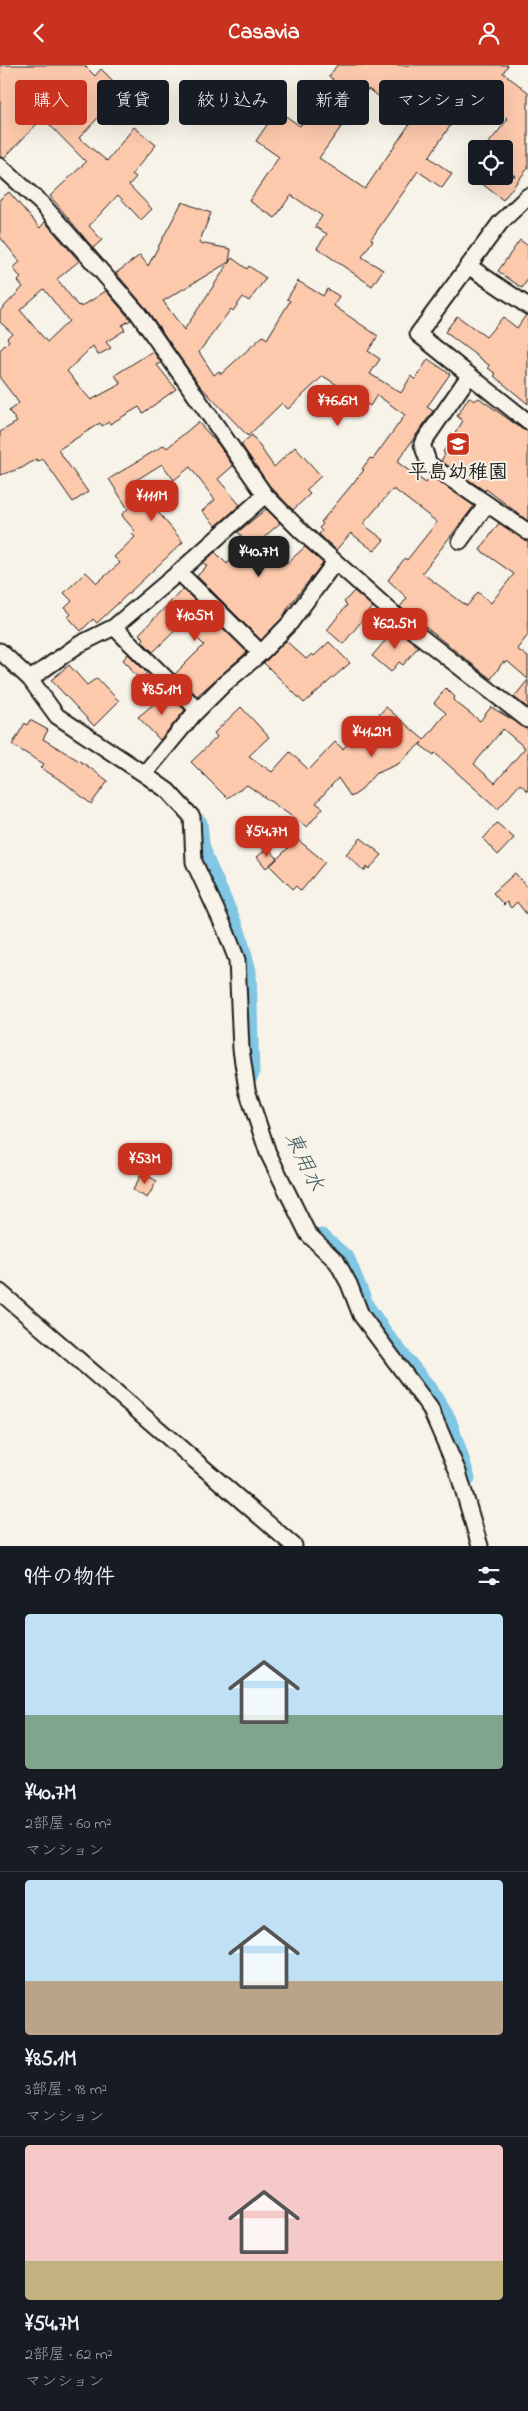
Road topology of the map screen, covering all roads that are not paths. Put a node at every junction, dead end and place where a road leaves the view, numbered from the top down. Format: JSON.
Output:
{"nodes":[{"id":1,"x":0,"y":166,"type":"edge"},
{"id":2,"x":528,"y":196,"type":"edge"},
{"id":3,"x":470,"y":267,"type":"junction"},
{"id":4,"x":528,"y":306,"type":"edge"},
{"id":5,"x":469,"y":376,"type":"junction"},
{"id":6,"x":528,"y":422,"type":"edge"},
{"id":7,"x":265,"y":495,"type":"junction"},
{"id":8,"x":487,"y":504,"type":"junction"},
{"id":9,"x":528,"y":532,"type":"edge"},
{"id":10,"x":460,"y":541,"type":"dead end"},
{"id":11,"x":335,"y":562,"type":"junction"},
{"id":12,"x":179,"y":572,"type":"junction"},
{"id":13,"x":114,"y":627,"type":"junction"},
{"id":14,"x":0,"y":651,"type":"edge"},
{"id":15,"x":261,"y":653,"type":"junction"},
{"id":16,"x":30,"y":679,"type":"junction"},
{"id":17,"x":198,"y":710,"type":"junction"},
{"id":18,"x":528,"y":720,"type":"edge"},
{"id":19,"x":144,"y":774,"type":"junction"},
{"id":20,"x":0,"y":1292,"type":"edge"},
{"id":21,"x":294,"y":1546,"type":"edge"},
{"id":22,"x":480,"y":1546,"type":"edge"}],
"edges":[{"from":1,"to":7,"type":"street"},
{"from":2,"to":3,"type":"street"},
{"from":3,"to":4,"type":"street"},
{"from":3,"to":5,"type":"street"},
{"from":5,"to":6,"type":"street"},
{"from":5,"to":8,"type":"street"},
{"from":7,"to":11,"type":"street"},
{"from":7,"to":12,"type":"street"},
{"from":8,"to":9,"type":"street"},
{"from":8,"to":10,"type":"street"},
{"from":11,"to":15,"type":"street"},
{"from":11,"to":18,"type":"street"},
{"from":12,"to":13,"type":"street"},
{"from":12,"to":15,"type":"street"},
{"from":13,"to":16,"type":"street"},
{"from":13,"to":17,"type":"street"},
{"from":14,"to":16,"type":"street"},
{"from":15,"to":17,"type":"street"},
{"from":16,"to":19,"type":"street"},
{"from":17,"to":19,"type":"street"},
{"from":19,"to":22,"type":"street"},
{"from":20,"to":21,"type":"street"}]}
